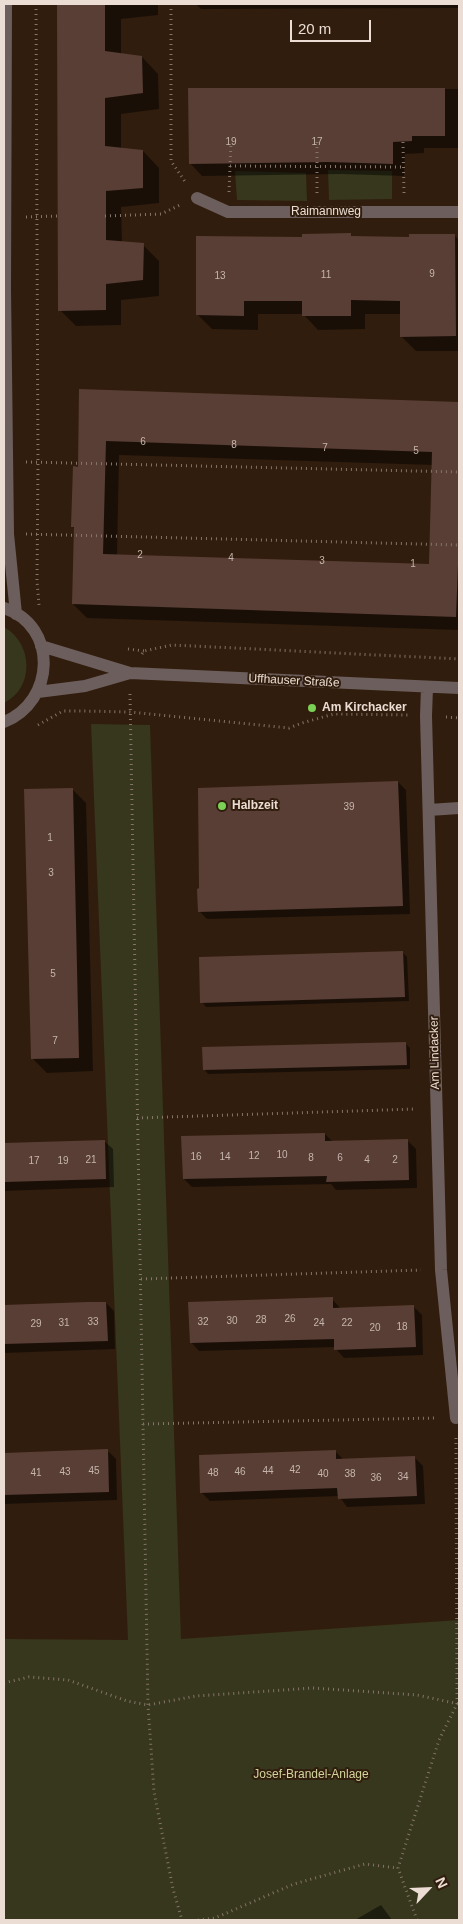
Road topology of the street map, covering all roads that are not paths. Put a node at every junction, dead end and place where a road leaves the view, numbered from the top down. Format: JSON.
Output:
{"nodes":[{"id":1,"x":6,"y":4,"type":"edge"},
{"id":2,"x":5,"y":183,"type":"edge"},
{"id":3,"x":197,"y":198,"type":"road end"},
{"id":4,"x":459,"y":212,"type":"edge"},
{"id":5,"x":7,"y":543,"type":"edge"},
{"id":6,"x":4,"y":608,"type":"edge"},
{"id":7,"x":16,"y":614,"type":"junction"},
{"id":8,"x":41,"y":646,"type":"junction"},
{"id":9,"x":130,"y":673,"type":"junction"},
{"id":10,"x":427,"y":687,"type":"junction"},
{"id":11,"x":459,"y":688,"type":"edge"},
{"id":12,"x":38,"y":692,"type":"junction"},
{"id":13,"x":4,"y":722,"type":"edge"},
{"id":14,"x":459,"y":808,"type":"edge"},
{"id":15,"x":429,"y":810,"type":"junction"},
{"id":16,"x":456,"y":1418,"type":"road end"}],
"edges":[{"from":1,"to":2,"type":"street"},
{"from":2,"to":5,"type":"street"},
{"from":3,"to":4,"type":"street","name":"Raimannweg"},
{"from":5,"to":7,"type":"street"},
{"from":6,"to":7,"type":"street"},
{"from":7,"to":8,"type":"street"},
{"from":8,"to":9,"type":"street","name":"Uffhauser Straße"},
{"from":8,"to":12,"type":"street"},
{"from":9,"to":10,"type":"street","name":"Uffhauser Straße"},
{"from":9,"to":12,"type":"street","name":"Uffhauser Straße"},
{"from":10,"to":11,"type":"street","name":"Uffhauser Straße"},
{"from":10,"to":15,"type":"street","name":"Am Lindacker"},
{"from":12,"to":13,"type":"street"},
{"from":14,"to":15,"type":"street"},
{"from":15,"to":16,"type":"street","name":"Am Lindacker"}]}
